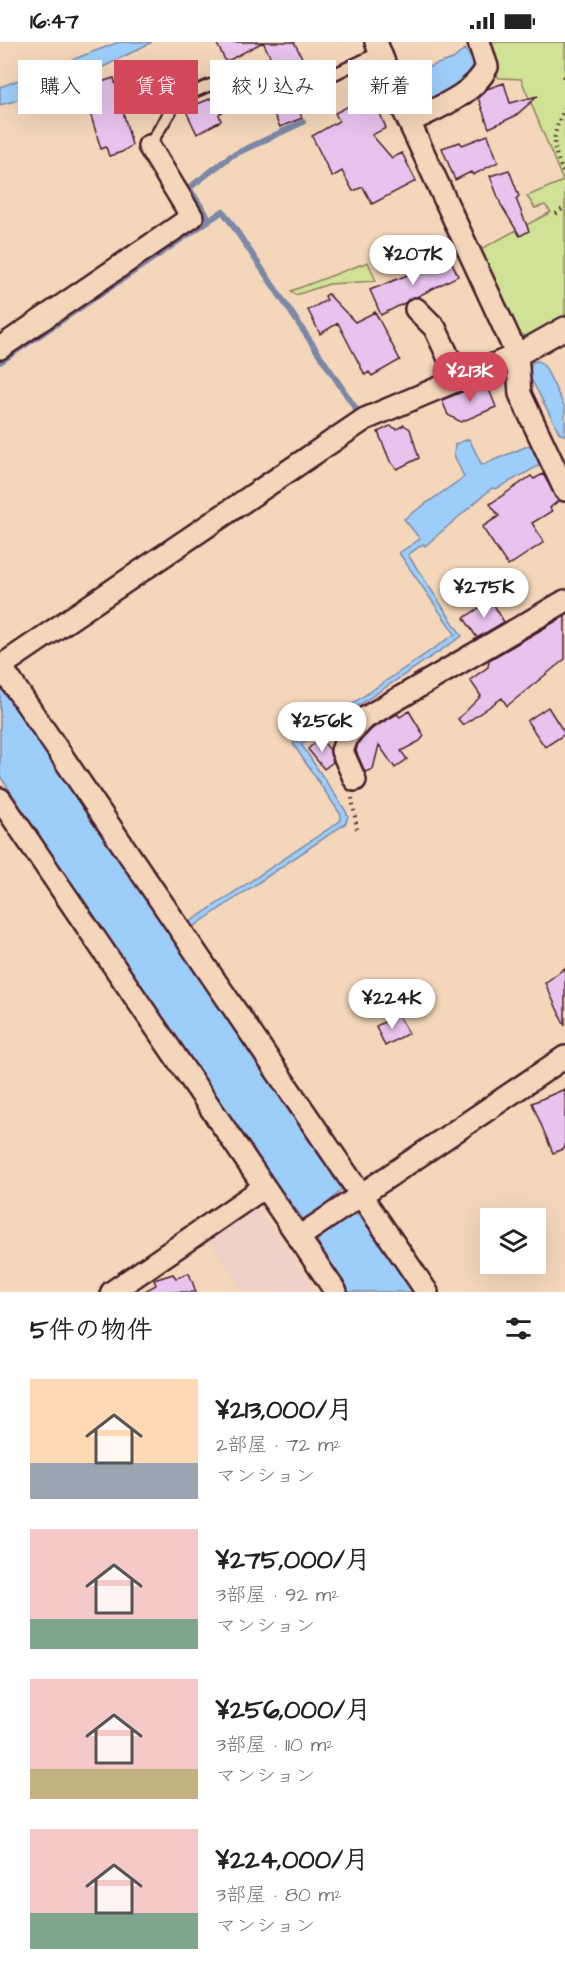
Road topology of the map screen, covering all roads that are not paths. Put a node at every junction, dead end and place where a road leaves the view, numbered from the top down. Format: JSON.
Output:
{"nodes":[{"id":1,"x":478,"y":42,"type":"edge"},
{"id":2,"x":378,"y":47,"type":"edge"},
{"id":3,"x":409,"y":122,"type":"junction"},
{"id":4,"x":148,"y":146,"type":"joint"},
{"id":5,"x":416,"y":309,"type":"dead end"},
{"id":6,"x":565,"y":328,"type":"edge"},
{"id":7,"x":0,"y":348,"type":"edge"},
{"id":8,"x":517,"y":355,"type":"junction"},
{"id":9,"x":459,"y":380,"type":"junction"},
{"id":10,"x":565,"y":490,"type":"edge"},
{"id":11,"x":565,"y":601,"type":"edge"},
{"id":12,"x":1,"y":666,"type":"edge"},
{"id":13,"x":355,"y":780,"type":"road end"},
{"id":14,"x":0,"y":799,"type":"edge"},
{"id":15,"x":6,"y":822,"type":"edge"},
{"id":16,"x":565,"y":1057,"type":"edge"},
{"id":17,"x":263,"y":1188,"type":"junction"},
{"id":18,"x":356,"y":1198,"type":"junction"},
{"id":19,"x":304,"y":1234,"type":"junction"},
{"id":20,"x":112,"y":1292,"type":"edge"},
{"id":21,"x":336,"y":1292,"type":"edge"},
{"id":22,"x":427,"y":1292,"type":"edge"}],
"edges":[{"from":1,"to":3,"type":"street"},
{"from":2,"to":3,"type":"street"},
{"from":2,"to":4,"type":"lane"},
{"from":3,"to":8,"type":"street"},
{"from":4,"to":7,"type":"street"},
{"from":5,"to":9,"type":"street"},
{"from":6,"to":8,"type":"street"},
{"from":8,"to":9,"type":"street"},
{"from":8,"to":10,"type":"street"},
{"from":9,"to":12,"type":"street"},
{"from":11,"to":13,"type":"street"},
{"from":12,"to":18,"type":"street"},
{"from":14,"to":15,"type":"street"},
{"from":15,"to":17,"type":"street"},
{"from":16,"to":18,"type":"street"},
{"from":17,"to":19,"type":"street"},
{"from":17,"to":20,"type":"street"},
{"from":18,"to":19,"type":"street"},
{"from":18,"to":22,"type":"street"},
{"from":19,"to":21,"type":"street"}]}
